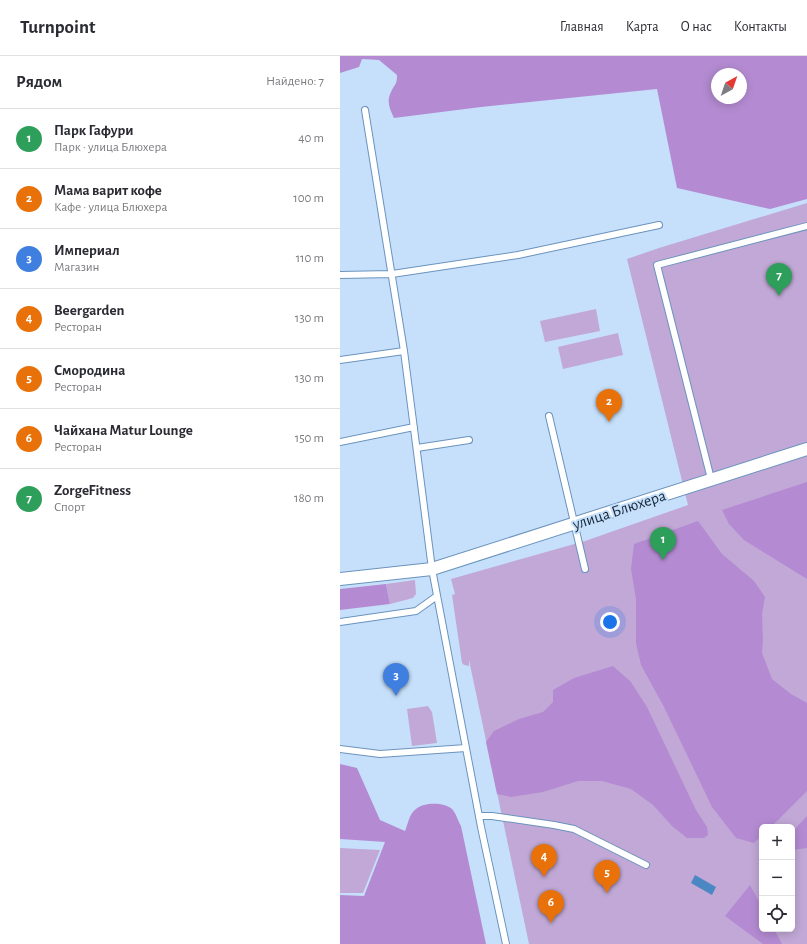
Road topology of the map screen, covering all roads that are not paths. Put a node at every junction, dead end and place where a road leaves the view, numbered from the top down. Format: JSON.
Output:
{"nodes":[{"id":1,"x":365,"y":110,"type":"dead end"},
{"id":2,"x":659,"y":226,"type":"dead end"},
{"id":3,"x":807,"y":226,"type":"edge"},
{"id":4,"x":392,"y":274,"type":"junction"},
{"id":5,"x":340,"y":275,"type":"edge"},
{"id":6,"x":404,"y":351,"type":"junction"},
{"id":7,"x":340,"y":360,"type":"edge"},
{"id":8,"x":549,"y":416,"type":"dead end"},
{"id":9,"x":414,"y":427,"type":"junction"},
{"id":10,"x":469,"y":440,"type":"dead end"},
{"id":11,"x":340,"y":442,"type":"edge"},
{"id":12,"x":416,"y":448,"type":"junction"},
{"id":13,"x":807,"y":449,"type":"edge"},
{"id":14,"x":711,"y":480,"type":"junction"},
{"id":15,"x":574,"y":523,"type":"junction"},
{"id":16,"x":432,"y":569,"type":"junction"},
{"id":17,"x":585,"y":569,"type":"dead end"},
{"id":18,"x":340,"y":579,"type":"edge"},
{"id":19,"x":437,"y":596,"type":"junction"},
{"id":20,"x":340,"y":622,"type":"edge"},
{"id":21,"x":466,"y":748,"type":"junction"},
{"id":22,"x":340,"y":749,"type":"edge"},
{"id":23,"x":479,"y":816,"type":"junction"},
{"id":24,"x":646,"y":865,"type":"dead end"},
{"id":25,"x":506,"y":944,"type":"edge"}],
"edges":[{"from":1,"to":4,"type":"lane"},
{"from":2,"to":4,"type":"lane"},
{"from":3,"to":14,"type":"lane"},
{"from":4,"to":5,"type":"lane"},
{"from":4,"to":6,"type":"lane"},
{"from":6,"to":7,"type":"lane"},
{"from":6,"to":9,"type":"lane"},
{"from":8,"to":15,"type":"lane"},
{"from":9,"to":11,"type":"lane"},
{"from":9,"to":12,"type":"lane"},
{"from":10,"to":12,"type":"lane"},
{"from":12,"to":16,"type":"lane"},
{"from":13,"to":14,"type":"street","name":"улица Блюхера"},
{"from":14,"to":15,"type":"street","name":"улица Блюхера"},
{"from":15,"to":16,"type":"street","name":"улица Блюхера"},
{"from":15,"to":17,"type":"lane"},
{"from":16,"to":18,"type":"street","name":"улица Блюхера"},
{"from":16,"to":19,"type":"lane"},
{"from":19,"to":20,"type":"lane"},
{"from":19,"to":21,"type":"lane"},
{"from":21,"to":22,"type":"lane"},
{"from":21,"to":23,"type":"lane"},
{"from":23,"to":24,"type":"lane"},
{"from":23,"to":25,"type":"lane"}]}
